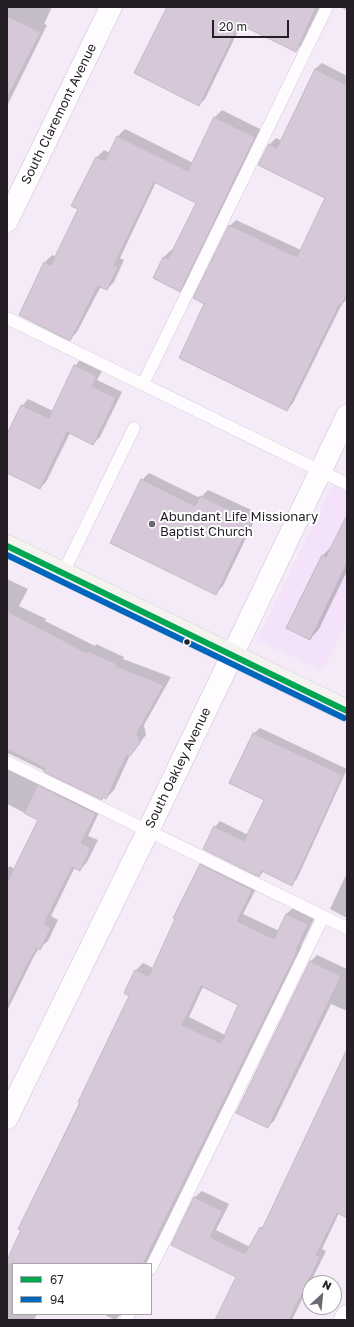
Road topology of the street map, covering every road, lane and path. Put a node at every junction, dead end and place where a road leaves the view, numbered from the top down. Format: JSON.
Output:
{"nodes":[{"id":1,"x":110,"y":7,"type":"edge"},
{"id":2,"x":327,"y":7,"type":"edge"},
{"id":3,"x":7,"y":221,"type":"edge"},
{"id":4,"x":7,"y":318,"type":"edge"},
{"id":5,"x":143,"y":384,"type":"junction"},
{"id":6,"x":347,"y":416,"type":"edge"},
{"id":7,"x":134,"y":428,"type":"dead end"},
{"id":8,"x":320,"y":471,"type":"junction"},
{"id":9,"x":347,"y":484,"type":"edge"},
{"id":10,"x":7,"y":546,"type":"edge"},
{"id":11,"x":63,"y":573,"type":"junction"},
{"id":12,"x":232,"y":655,"type":"junction"},
{"id":13,"x":347,"y":711,"type":"edge"},
{"id":14,"x":7,"y":762,"type":"edge"},
{"id":15,"x":148,"y":831,"type":"junction"},
{"id":16,"x":323,"y":917,"type":"junction"},
{"id":17,"x":347,"y":928,"type":"edge"},
{"id":18,"x":7,"y":1118,"type":"edge"},
{"id":19,"x":152,"y":1266,"type":"edge"},
{"id":20,"x":347,"y":1316,"type":"edge"},
{"id":21,"x":345,"y":1320,"type":"edge"}],
"edges":[{"from":1,"to":3,"type":"street","name":"South Claremont Avenue"},
{"from":2,"to":5,"type":"lane"},
{"from":4,"to":5,"type":"lane"},
{"from":5,"to":8,"type":"lane"},
{"from":6,"to":8,"type":"street","name":"South Oakley Avenue"},
{"from":7,"to":11,"type":"lane"},
{"from":8,"to":9,"type":"lane"},
{"from":8,"to":12,"type":"street","name":"South Oakley Avenue"},
{"from":10,"to":11,"type":"street"},
{"from":11,"to":12,"type":"street"},
{"from":12,"to":13,"type":"street"},
{"from":12,"to":15,"type":"street","name":"South Oakley Avenue"},
{"from":14,"to":15,"type":"lane"},
{"from":15,"to":16,"type":"lane"},
{"from":15,"to":18,"type":"street","name":"South Oakley Avenue"},
{"from":16,"to":17,"type":"lane"},
{"from":16,"to":19,"type":"lane"},
{"from":20,"to":21,"type":"street"}]}
